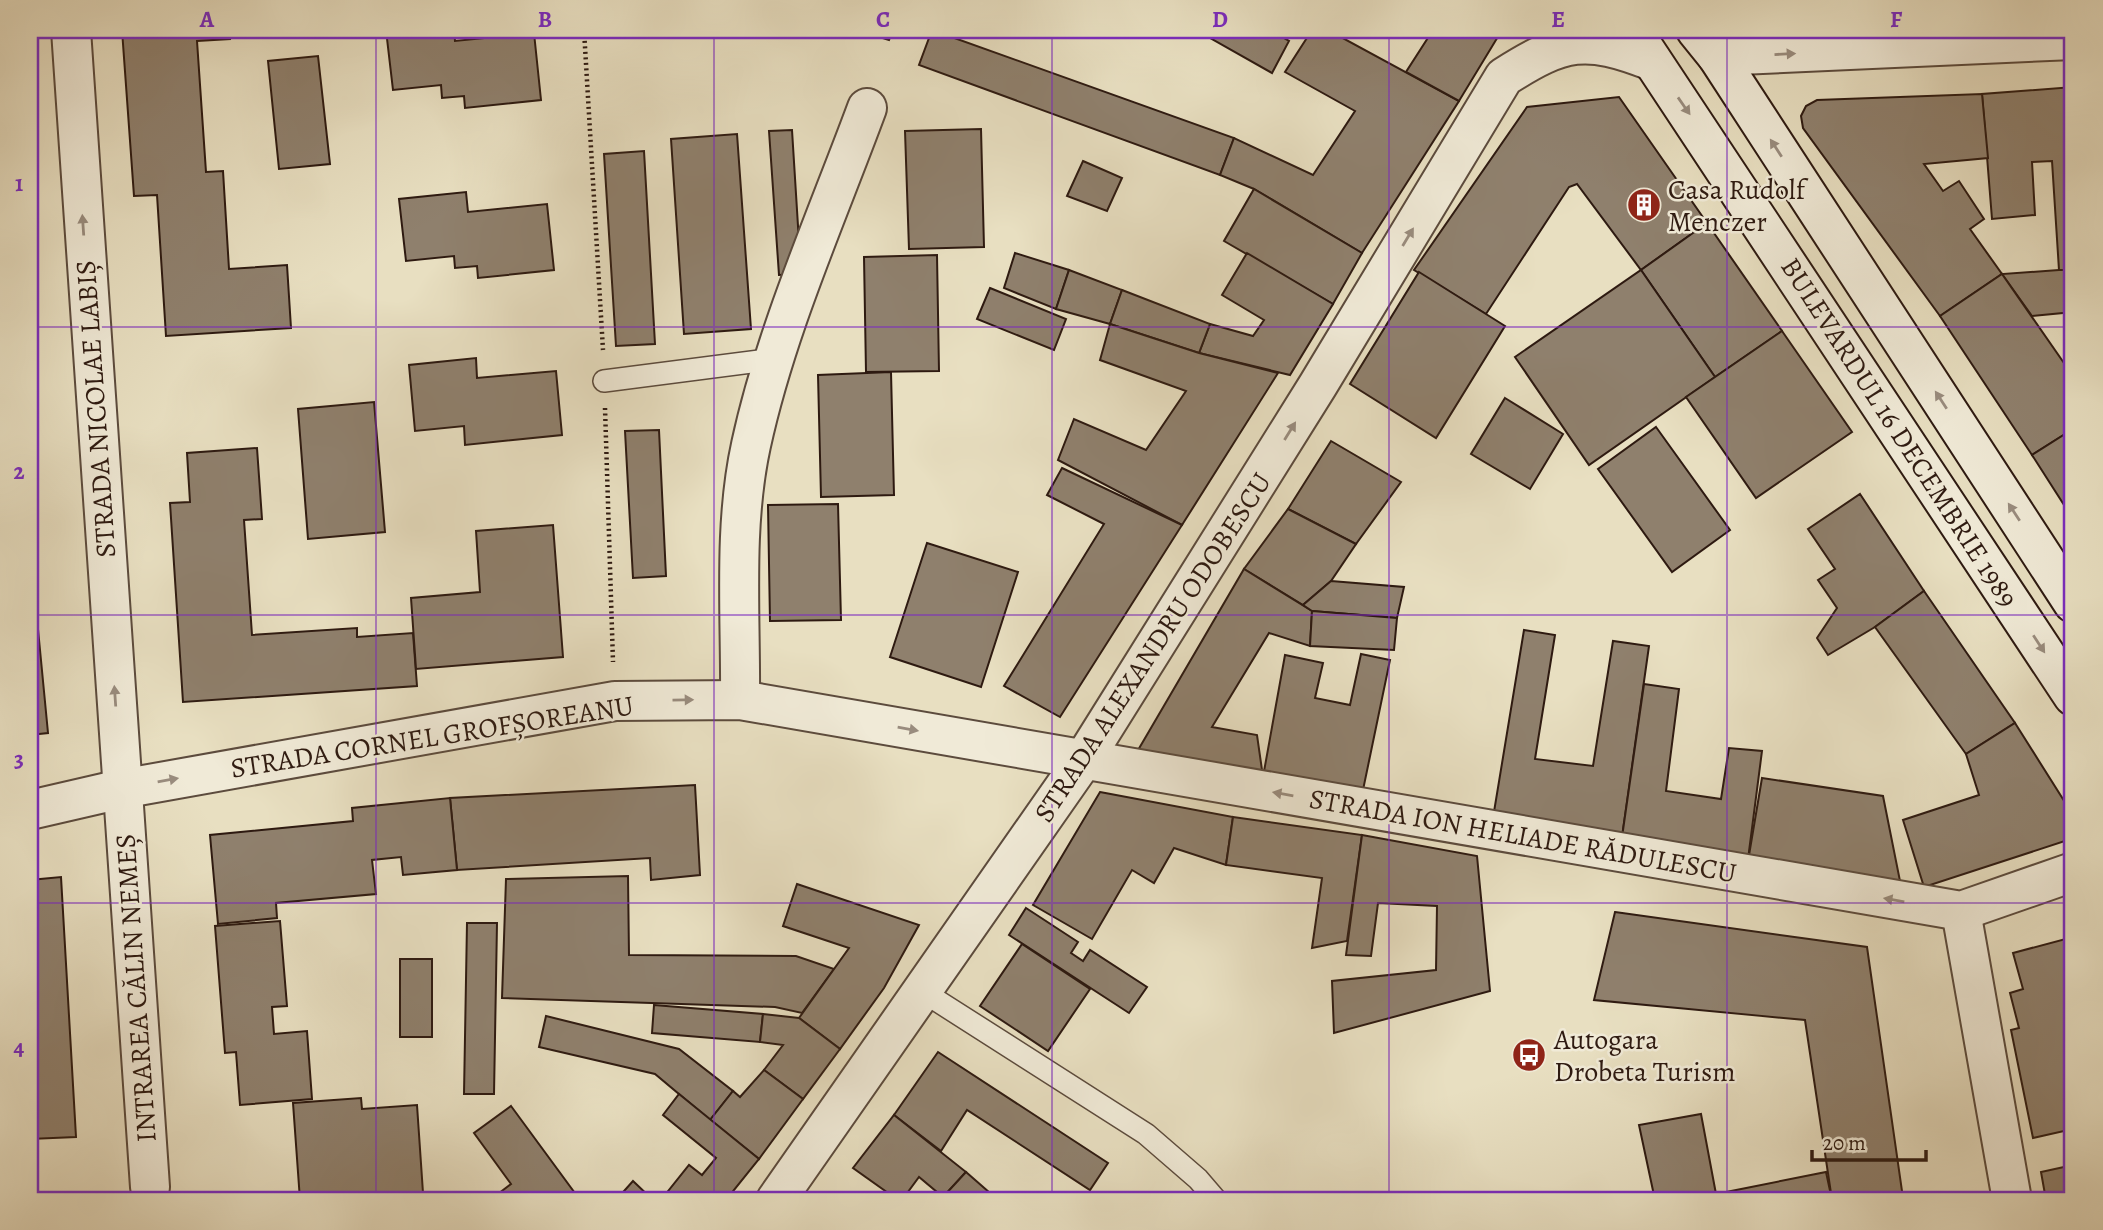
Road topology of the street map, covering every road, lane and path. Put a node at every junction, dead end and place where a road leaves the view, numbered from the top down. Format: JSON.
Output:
{"nodes":[{"id":1,"x":71,"y":30,"type":"edge"},
{"id":2,"x":1533,"y":30,"type":"edge"},
{"id":3,"x":1632,"y":30,"type":"edge"},
{"id":4,"x":2073,"y":40,"type":"edge"},
{"id":5,"x":1707,"y":43,"type":"edge"},
{"id":6,"x":1652,"y":61,"type":"junction"},
{"id":7,"x":1504,"y":77,"type":"junction"},
{"id":8,"x":867,"y":108,"type":"dead end"},
{"id":9,"x":774,"y":359,"type":"junction"},
{"id":10,"x":604,"y":381,"type":"dead end"},
{"id":11,"x":2073,"y":603,"type":"edge"},
{"id":12,"x":2073,"y":696,"type":"edge"},
{"id":13,"x":740,"y":700,"type":"junction"},
{"id":14,"x":1084,"y":759,"type":"junction"},
{"id":15,"x":121,"y":789,"type":"junction"},
{"id":16,"x":30,"y":810,"type":"edge"},
{"id":17,"x":2073,"y":872,"type":"edge"},
{"id":18,"x":1961,"y":911,"type":"junction"},
{"id":19,"x":922,"y":991,"type":"junction"},
{"id":20,"x":150,"y":1187,"type":"dead end"},
{"id":21,"x":776,"y":1200,"type":"edge"},
{"id":22,"x":1216,"y":1200,"type":"edge"},
{"id":23,"x":2012,"y":1200,"type":"edge"}],
"edges":[{"from":15,"to":1,"type":"street","name":"STRADA NICOLAE LABIȘ","one_way":true},
{"from":2,"to":7,"type":"street","name":"STRADA ALEXANDRU ODOBESCU"},
{"from":3,"to":6,"type":"street","name":"BULEVARDUL 16 DECEMBRIE 1989"},
{"from":5,"to":4,"type":"street","one_way":true},
{"from":11,"to":5,"type":"street","name":"BULEVARDUL 16 DECEMBRIE 1989","one_way":true},
{"from":6,"to":7,"type":"street","name":"STRADA ALEXANDRU ODOBESCU"},
{"from":6,"to":12,"type":"street","name":"BULEVARDUL 16 DECEMBRIE 1989","one_way":true},
{"from":14,"to":7,"type":"street","name":"STRADA ALEXANDRU ODOBESCU","one_way":true},
{"from":8,"to":9,"type":"street"},
{"from":9,"to":10,"type":"lane"},
{"from":9,"to":13,"type":"street"},
{"from":13,"to":14,"type":"street","name":"STRADA CORNEL GROFȘOREANU","one_way":true},
{"from":15,"to":13,"type":"street","name":"STRADA CORNEL GROFȘOREANU","one_way":true},
{"from":18,"to":14,"type":"street","name":"STRADA ION HELIADE RĂDULESCU","one_way":true},
{"from":14,"to":19,"type":"street","name":"STRADA ALEXANDRU ODOBESCU"},
{"from":15,"to":16,"type":"street","name":"STRADA CORNEL GROFȘOREANU"},
{"from":15,"to":20,"type":"street","name":"INTRAREA CĂLIN NEMEȘ"},
{"from":17,"to":18,"type":"street"},
{"from":18,"to":23,"type":"street"},
{"from":19,"to":21,"type":"street","name":"STRADA ALEXANDRU ODOBESCU"},
{"from":19,"to":22,"type":"lane"}]}
